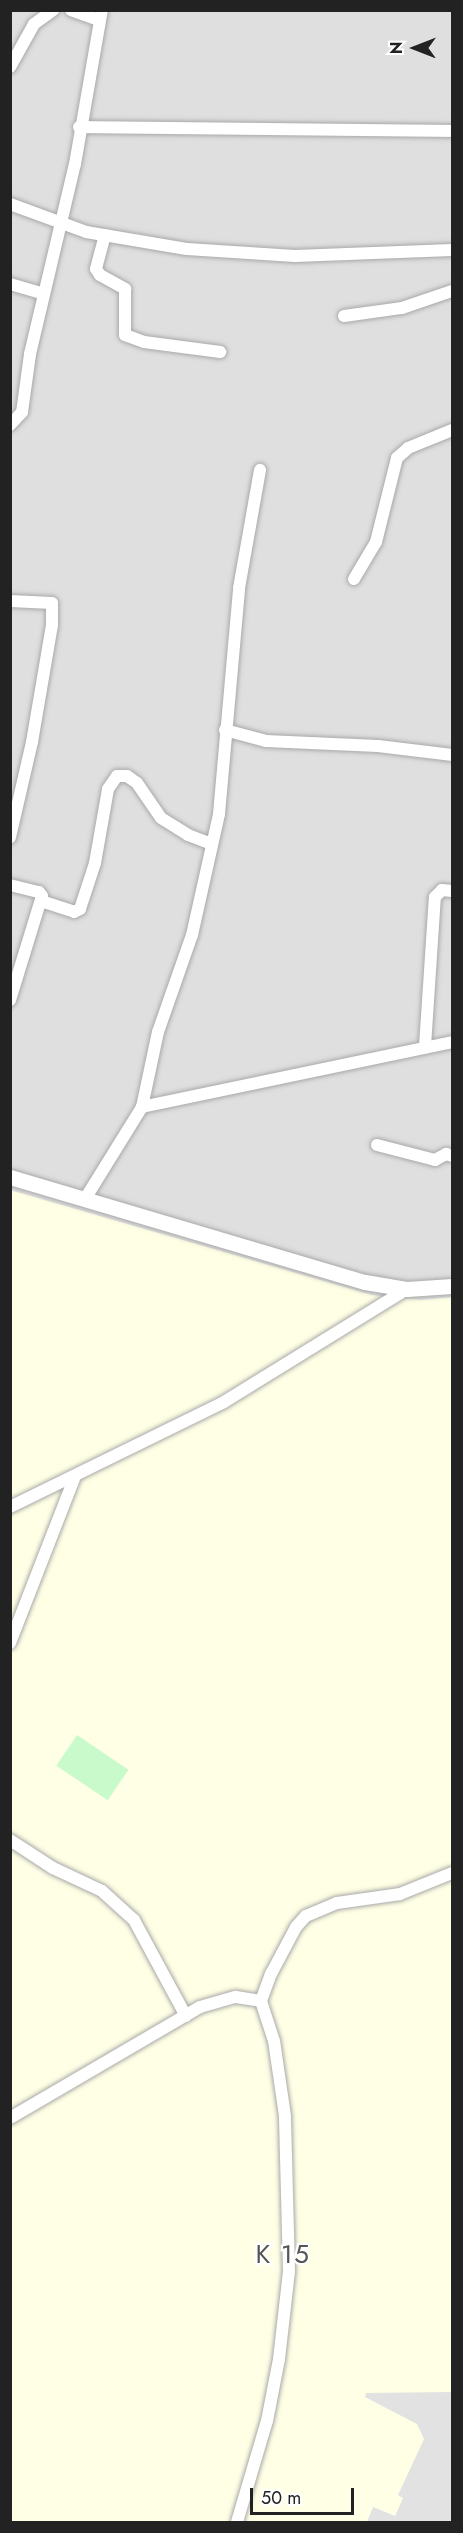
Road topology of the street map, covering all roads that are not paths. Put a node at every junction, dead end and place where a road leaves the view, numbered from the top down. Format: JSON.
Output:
{"nodes":[{"id":1,"x":53,"y":10,"type":"edge"},
{"id":2,"x":71,"y":10,"type":"edge"},
{"id":3,"x":100,"y":15,"type":"edge"},
{"id":4,"x":10,"y":67,"type":"edge"},
{"id":5,"x":80,"y":127,"type":"junction"},
{"id":6,"x":453,"y":131,"type":"edge"},
{"id":7,"x":10,"y":204,"type":"edge"},
{"id":8,"x":60,"y":223,"type":"junction"},
{"id":9,"x":105,"y":235,"type":"junction"},
{"id":10,"x":453,"y":250,"type":"edge"},
{"id":11,"x":10,"y":284,"type":"edge"},
{"id":12,"x":453,"y":291,"type":"edge"},
{"id":13,"x":44,"y":294,"type":"junction"},
{"id":14,"x":344,"y":316,"type":"dead end"},
{"id":15,"x":220,"y":352,"type":"dead end"},
{"id":16,"x":10,"y":424,"type":"edge"},
{"id":17,"x":453,"y":430,"type":"edge"},
{"id":18,"x":260,"y":470,"type":"dead end"},
{"id":19,"x":354,"y":579,"type":"dead end"},
{"id":20,"x":10,"y":601,"type":"edge"},
{"id":21,"x":225,"y":730,"type":"junction"},
{"id":22,"x":453,"y":754,"type":"edge"},
{"id":23,"x":10,"y":837,"type":"edge"},
{"id":24,"x":211,"y":844,"type":"junction"},
{"id":25,"x":10,"y":885,"type":"edge"},
{"id":26,"x":453,"y":891,"type":"edge"},
{"id":27,"x":41,"y":901,"type":"junction"},
{"id":28,"x":10,"y":1000,"type":"edge"},
{"id":29,"x":453,"y":1042,"type":"edge"},
{"id":30,"x":425,"y":1046,"type":"junction"},
{"id":31,"x":142,"y":1107,"type":"junction"},
{"id":32,"x":376,"y":1146,"type":"dead end"},
{"id":33,"x":453,"y":1156,"type":"edge"},
{"id":34,"x":10,"y":1177,"type":"edge"},
{"id":35,"x":85,"y":1199,"type":"junction"},
{"id":36,"x":453,"y":1286,"type":"edge"},
{"id":37,"x":407,"y":1289,"type":"junction"},
{"id":38,"x":75,"y":1476,"type":"junction"},
{"id":39,"x":10,"y":1508,"type":"edge"},
{"id":40,"x":10,"y":1643,"type":"edge"},
{"id":41,"x":10,"y":1840,"type":"edge"},
{"id":42,"x":453,"y":1873,"type":"edge"},
{"id":43,"x":261,"y":2001,"type":"junction"},
{"id":44,"x":186,"y":2016,"type":"junction"},
{"id":45,"x":10,"y":2118,"type":"edge"},
{"id":46,"x":237,"y":2523,"type":"edge"}],
"edges":[{"from":1,"to":4,"type":"street"},
{"from":2,"to":3,"type":"street"},
{"from":3,"to":5,"type":"street"},
{"from":5,"to":6,"type":"street"},
{"from":5,"to":8,"type":"street"},
{"from":7,"to":8,"type":"street"},
{"from":8,"to":9,"type":"street"},
{"from":8,"to":13,"type":"street"},
{"from":9,"to":10,"type":"street"},
{"from":9,"to":15,"type":"street"},
{"from":11,"to":13,"type":"street"},
{"from":12,"to":14,"type":"street"},
{"from":13,"to":16,"type":"street"},
{"from":17,"to":19,"type":"street"},
{"from":18,"to":21,"type":"street"},
{"from":20,"to":23,"type":"street"},
{"from":21,"to":22,"type":"street"},
{"from":21,"to":24,"type":"street"},
{"from":24,"to":27,"type":"street"},
{"from":24,"to":31,"type":"street"},
{"from":25,"to":27,"type":"street"},
{"from":26,"to":30,"type":"street"},
{"from":27,"to":28,"type":"street"},
{"from":29,"to":30,"type":"street"},
{"from":30,"to":31,"type":"street"},
{"from":31,"to":35,"type":"street"},
{"from":32,"to":33,"type":"street"},
{"from":34,"to":35,"type":"street"},
{"from":35,"to":37,"type":"street"},
{"from":36,"to":37,"type":"street"},
{"from":37,"to":38,"type":"street"},
{"from":38,"to":39,"type":"street"},
{"from":38,"to":40,"type":"street"},
{"from":41,"to":44,"type":"street"},
{"from":42,"to":43,"type":"street"},
{"from":43,"to":44,"type":"street"},
{"from":43,"to":46,"type":"street"},
{"from":44,"to":45,"type":"street"}]}
